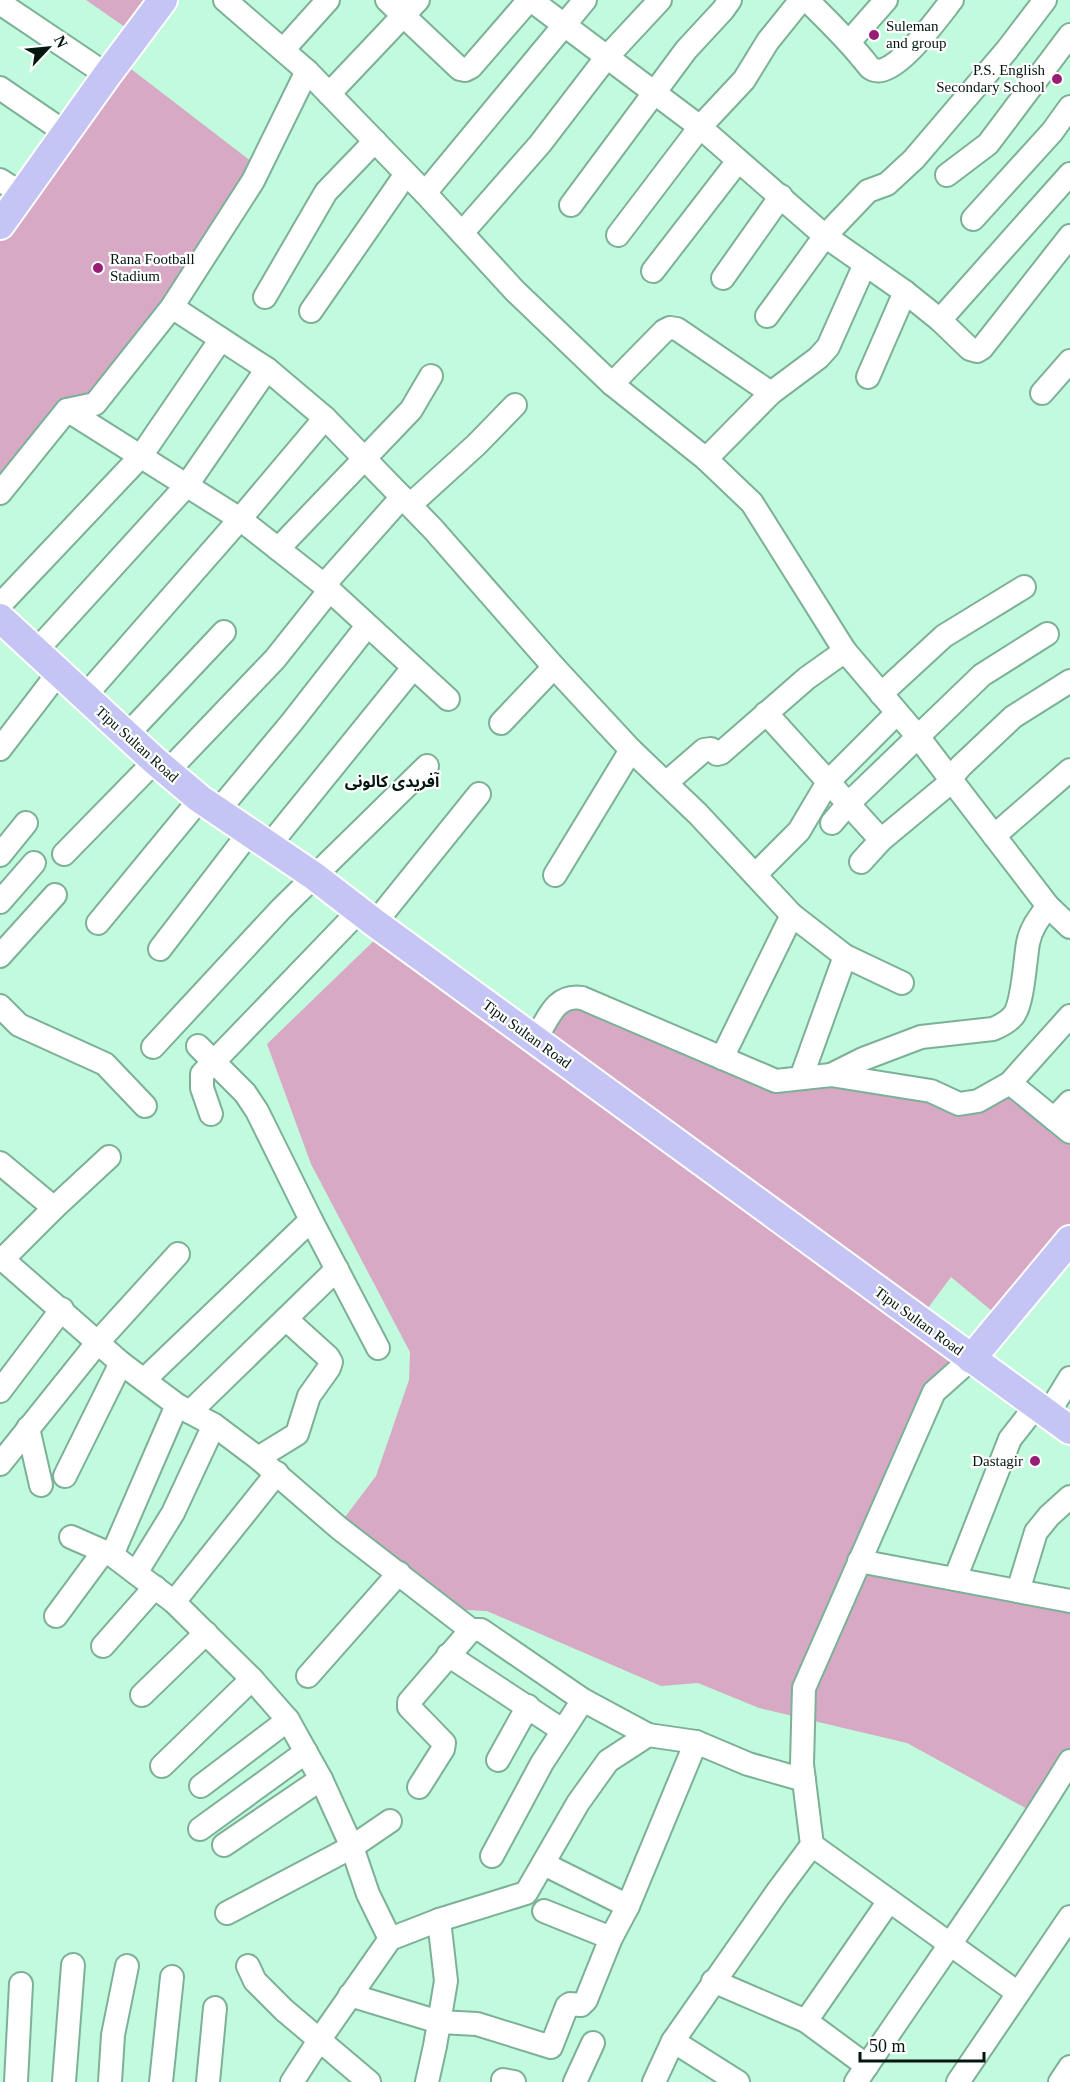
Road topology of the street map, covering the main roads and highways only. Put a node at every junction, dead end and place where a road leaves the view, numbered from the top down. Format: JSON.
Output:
{"nodes":[{"id":1,"x":163,"y":0,"type":"edge"},
{"id":2,"x":11,"y":187,"type":"edge"},
{"id":3,"x":0,"y":225,"type":"edge"},
{"id":4,"x":0,"y":618,"type":"edge"},
{"id":5,"x":1070,"y":1240,"type":"edge"},
{"id":6,"x":971,"y":1359,"type":"junction"},
{"id":7,"x":1051,"y":1417,"type":"edge"}],
"edges":[{"from":1,"to":2,"type":"main road"},
{"from":2,"to":3,"type":"main road"},
{"from":4,"to":6,"type":"main road","name":"Tipu Sultan Road"},
{"from":5,"to":6,"type":"main road"},
{"from":6,"to":7,"type":"main road","name":"Tipu Sultan Road"}]}
